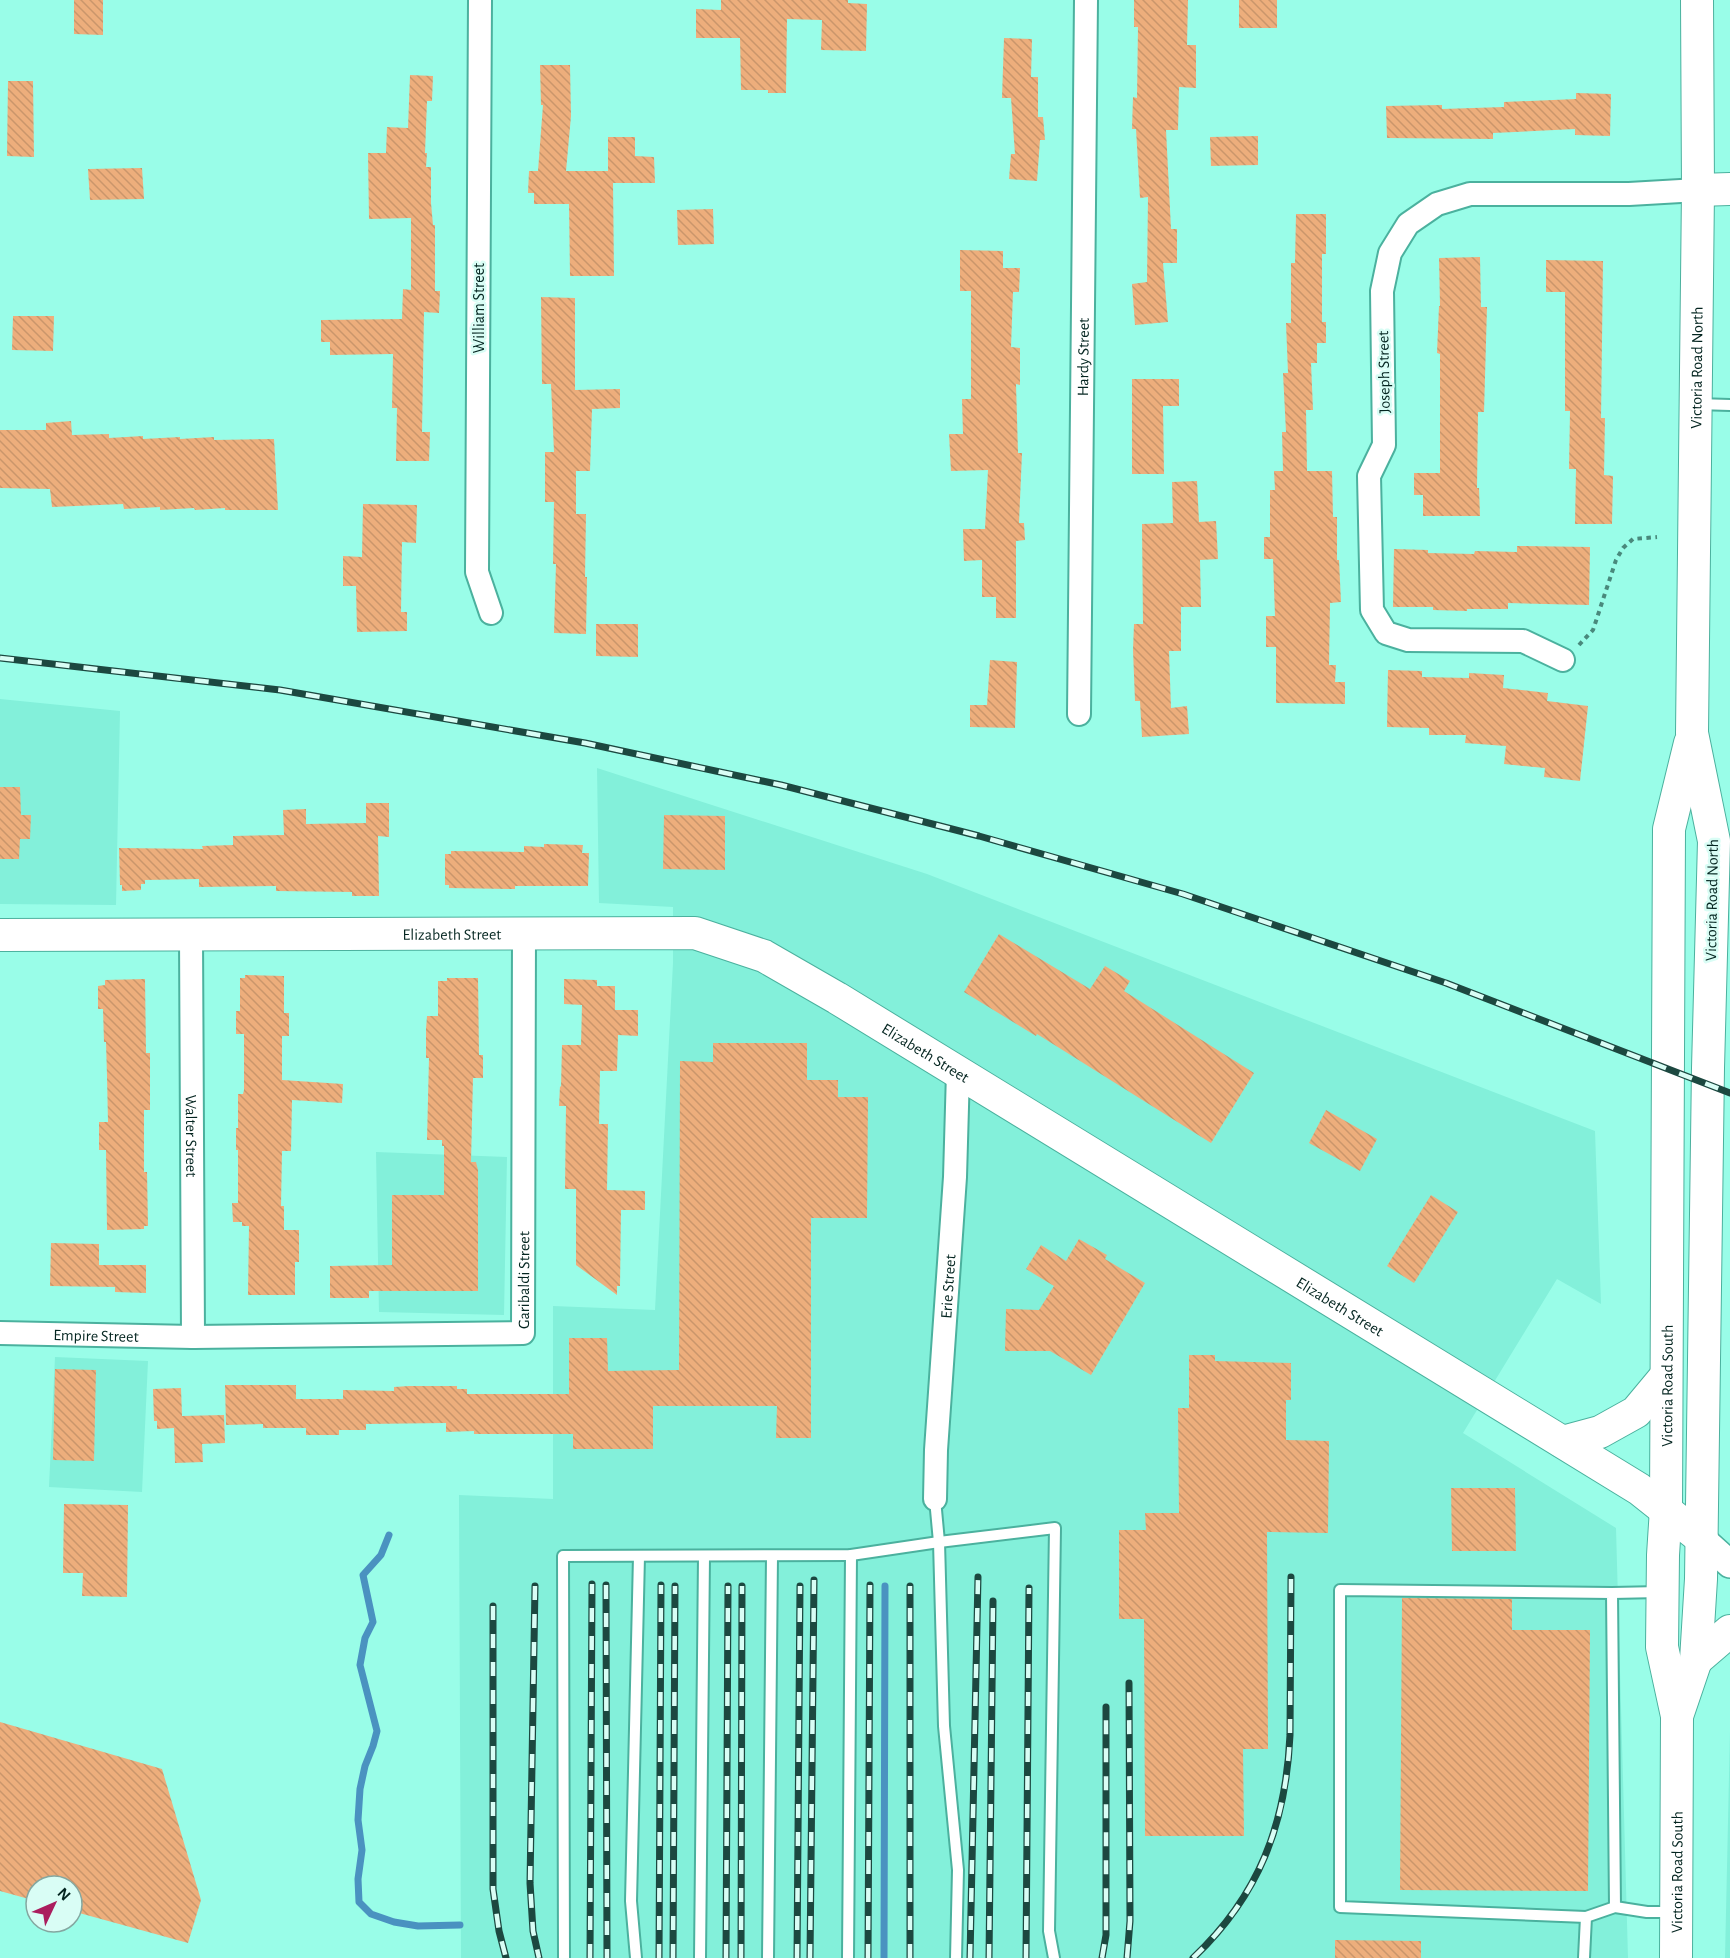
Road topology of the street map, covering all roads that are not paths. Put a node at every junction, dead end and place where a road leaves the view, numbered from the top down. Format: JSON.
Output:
{"nodes":[{"id":1,"x":480,"y":0,"type":"edge"},
{"id":2,"x":1086,"y":0,"type":"edge"},
{"id":3,"x":1697,"y":0,"type":"edge"},
{"id":4,"x":1730,"y":189,"type":"edge"},
{"id":5,"x":1698,"y":190,"type":"junction"},
{"id":6,"x":1695,"y":404,"type":"junction"},
{"id":7,"x":1730,"y":405,"type":"edge"},
{"id":8,"x":490,"y":613,"type":"dead end"},
{"id":9,"x":1563,"y":660,"type":"road end"},
{"id":10,"x":1079,"y":714,"type":"dead end"},
{"id":11,"x":1692,"y":733,"type":"junction"},
{"id":12,"x":524,"y":933,"type":"junction"},
{"id":13,"x":0,"y":935,"type":"edge"},
{"id":14,"x":191,"y":935,"type":"junction"},
{"id":15,"x":1669,"y":1054,"type":"joint"},
{"id":16,"x":1708,"y":1068,"type":"joint"},
{"id":17,"x":958,"y":1072,"type":"junction"},
{"id":18,"x":0,"y":1333,"type":"edge"},
{"id":19,"x":193,"y":1337,"type":"junction"},
{"id":20,"x":1666,"y":1376,"type":"junction"},
{"id":21,"x":1563,"y":1442,"type":"junction"},
{"id":22,"x":935,"y":1499,"type":"joint"},
{"id":23,"x":1666,"y":1509,"type":"junction"},
{"id":24,"x":1702,"y":1539,"type":"junction"},
{"id":25,"x":939,"y":1542,"type":"junction"},
{"id":26,"x":639,"y":1556,"type":"junction"},
{"id":27,"x":704,"y":1556,"type":"junction"},
{"id":28,"x":772,"y":1556,"type":"junction"},
{"id":29,"x":851,"y":1556,"type":"junction"},
{"id":30,"x":1730,"y":1564,"type":"edge"},
{"id":31,"x":1663,"y":1592,"type":"junction"},
{"id":32,"x":1612,"y":1593,"type":"junction"},
{"id":33,"x":1730,"y":1631,"type":"edge"},
{"id":34,"x":1696,"y":1660,"type":"junction"},
{"id":35,"x":1677,"y":1716,"type":"junction"},
{"id":36,"x":1615,"y":1907,"type":"junction"},
{"id":37,"x":1676,"y":1912,"type":"junction"},
{"id":38,"x":1586,"y":1917,"type":"junction"},
{"id":39,"x":564,"y":1958,"type":"edge"},
{"id":40,"x":636,"y":1958,"type":"edge"},
{"id":41,"x":700,"y":1958,"type":"edge"},
{"id":42,"x":768,"y":1958,"type":"edge"},
{"id":43,"x":848,"y":1958,"type":"edge"},
{"id":44,"x":956,"y":1958,"type":"edge"},
{"id":45,"x":1054,"y":1958,"type":"edge"},
{"id":46,"x":1584,"y":1958,"type":"edge"},
{"id":47,"x":1676,"y":1958,"type":"edge"}],
"edges":[{"from":1,"to":8,"type":"street","name":"William Street"},
{"from":2,"to":10,"type":"street","name":"Hardy Street"},
{"from":3,"to":5,"type":"main road","name":"Victoria Road North"},
{"from":4,"to":5,"type":"main road"},
{"from":5,"to":6,"type":"main road","name":"Victoria Road North"},
{"from":5,"to":9,"type":"street","name":"Joseph Street"},
{"from":6,"to":7,"type":"lane"},
{"from":6,"to":11,"type":"main road","name":"Victoria Road North"},
{"from":11,"to":15,"type":"main road","name":"Victoria Road North"},
{"from":11,"to":16,"type":"main road","name":"Victoria Road North"},
{"from":12,"to":14,"type":"main road","name":"Elizabeth Street"},
{"from":12,"to":17,"type":"main road","name":"Elizabeth Street"},
{"from":12,"to":19,"type":"street","name":"Garibaldi Street"},
{"from":13,"to":14,"type":"main road","name":"Elizabeth Street"},
{"from":14,"to":19,"type":"street","name":"Walter Street"},
{"from":15,"to":20,"type":"main road","name":"Victoria Road South"},
{"from":16,"to":24,"type":"main road","name":"Victoria Road South"},
{"from":17,"to":21,"type":"main road","name":"Elizabeth Street"},
{"from":17,"to":22,"type":"street","name":"Erie Street"},
{"from":18,"to":19,"type":"street","name":"Empire Street"},
{"from":20,"to":21,"type":"main road"},
{"from":20,"to":23,"type":"main road","name":"Victoria Road South"},
{"from":21,"to":23,"type":"main road","name":"Elizabeth Street"},
{"from":22,"to":25,"type":"lane"},
{"from":23,"to":24,"type":"main road","name":"Elizabeth Street"},
{"from":23,"to":31,"type":"main road","name":"Victoria Road South"},
{"from":24,"to":30,"type":"street","name":"Elizabeth Street"},
{"from":24,"to":34,"type":"main road","name":"Victoria Road South"},
{"from":25,"to":29,"type":"lane"},
{"from":25,"to":44,"type":"lane"},
{"from":25,"to":45,"type":"lane"},
{"from":26,"to":27,"type":"lane"},
{"from":26,"to":39,"type":"lane"},
{"from":26,"to":40,"type":"lane"},
{"from":27,"to":28,"type":"lane"},
{"from":27,"to":41,"type":"lane"},
{"from":28,"to":29,"type":"lane"},
{"from":28,"to":42,"type":"lane"},
{"from":29,"to":43,"type":"lane"},
{"from":31,"to":32,"type":"lane"},
{"from":31,"to":35,"type":"main road","name":"Victoria Road South"},
{"from":32,"to":36,"type":"lane"},
{"from":32,"to":38,"type":"lane"},
{"from":33,"to":34,"type":"main road"},
{"from":34,"to":35,"type":"main road","name":"Victoria Road South"},
{"from":35,"to":37,"type":"main road","name":"Victoria Road South"},
{"from":36,"to":37,"type":"lane"},
{"from":36,"to":38,"type":"lane"},
{"from":37,"to":47,"type":"main road","name":"Victoria Road South"},
{"from":38,"to":46,"type":"lane"}]}
